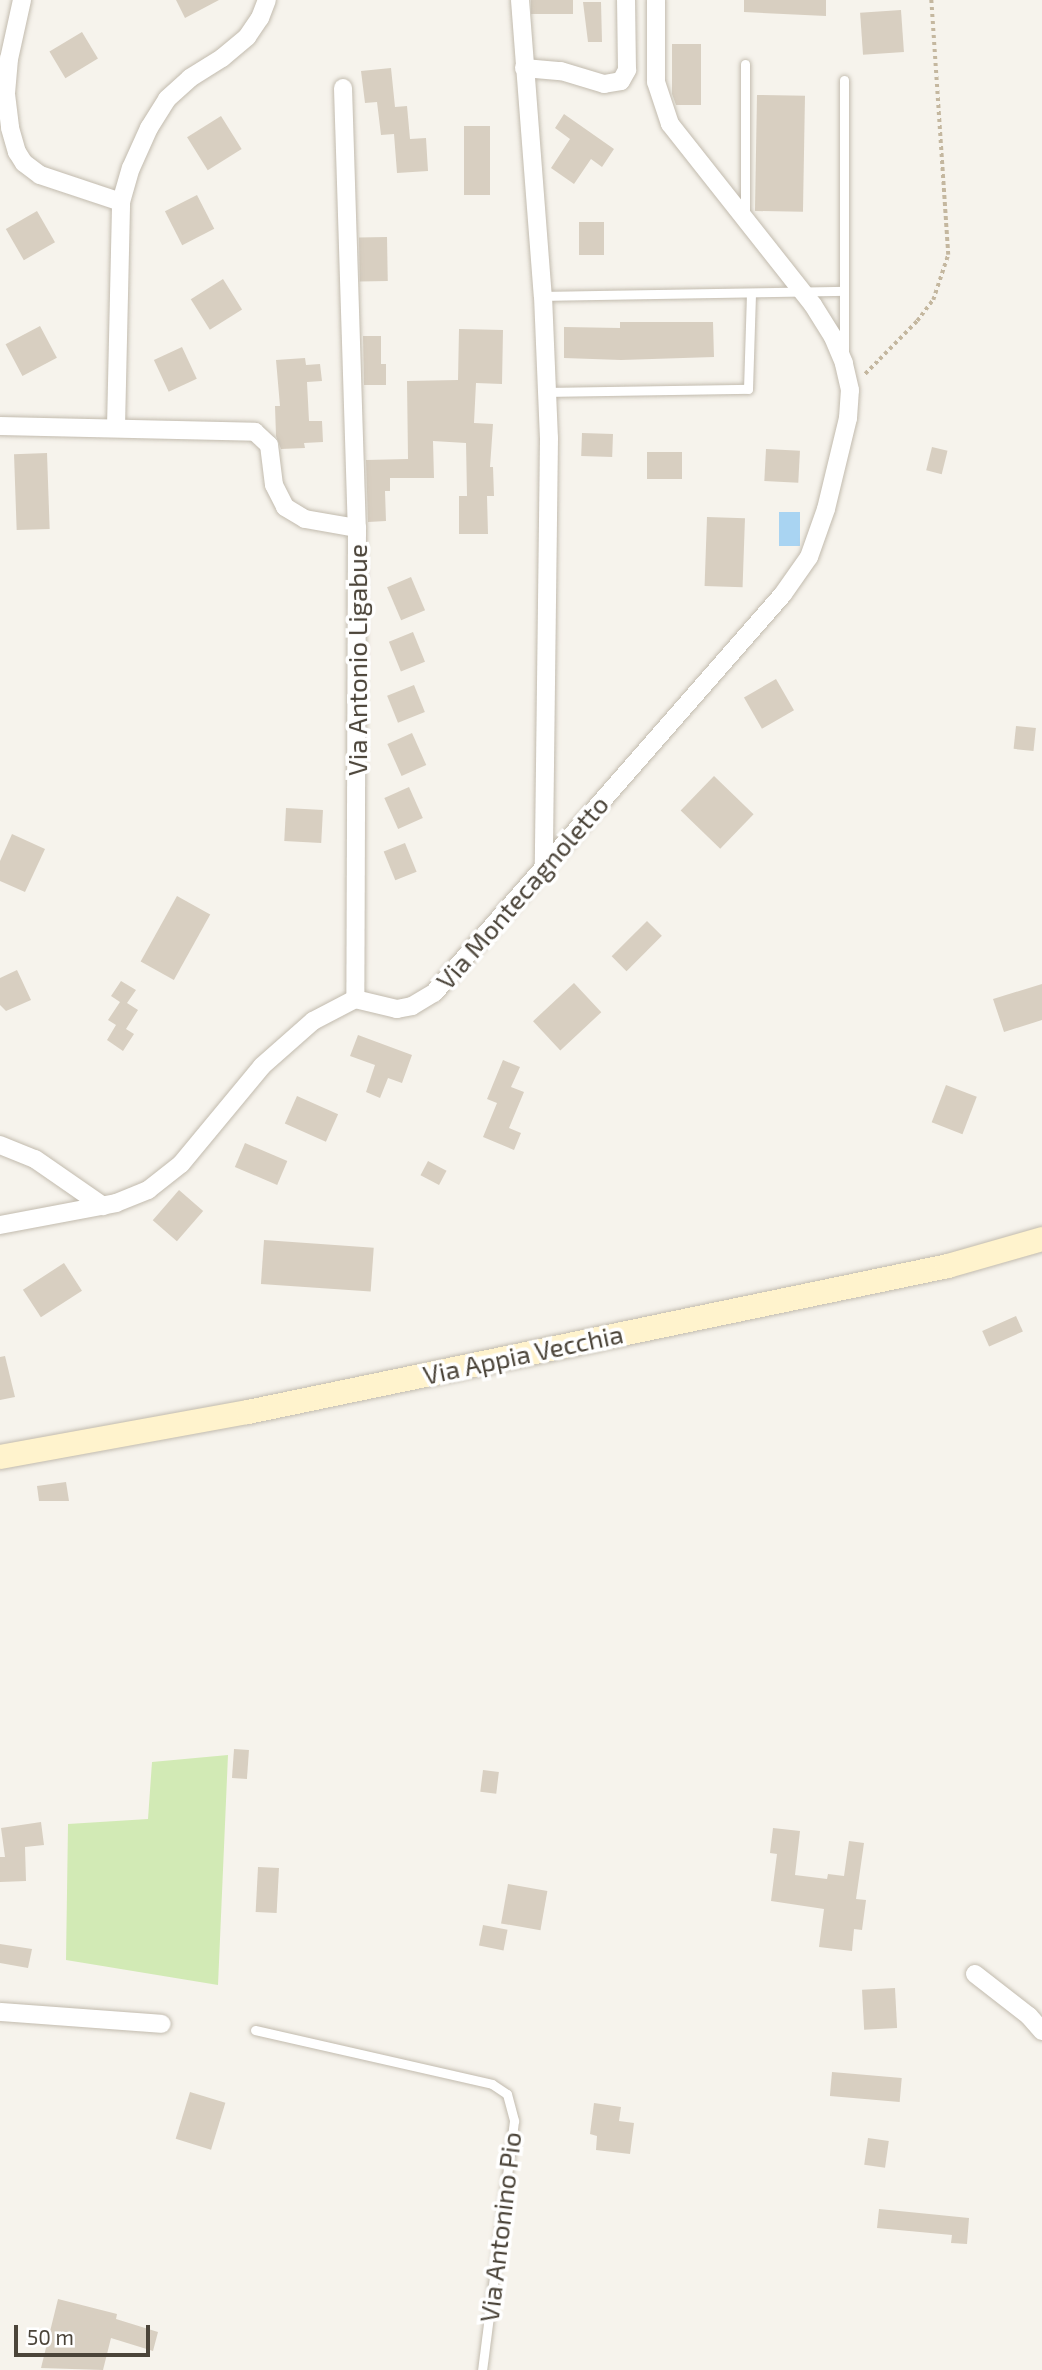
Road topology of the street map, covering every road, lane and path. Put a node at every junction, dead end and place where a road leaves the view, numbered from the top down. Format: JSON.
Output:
{"nodes":[{"id":1,"x":22,"y":0,"type":"edge"},
{"id":2,"x":267,"y":0,"type":"edge"},
{"id":3,"x":520,"y":0,"type":"edge"},
{"id":4,"x":626,"y":0,"type":"edge"},
{"id":5,"x":656,"y":0,"type":"edge"},
{"id":6,"x":932,"y":0,"type":"edge"},
{"id":7,"x":745,"y":64,"type":"dead end"},
{"id":8,"x":524,"y":68,"type":"junction"},
{"id":9,"x":844,"y":80,"type":"dead end"},
{"id":10,"x":343,"y":88,"type":"dead end"},
{"id":11,"x":121,"y":202,"type":"junction"},
{"id":12,"x":746,"y":220,"type":"junction"},
{"id":13,"x":845,"y":291,"type":"junction"},
{"id":14,"x":802,"y":292,"type":"junction"},
{"id":15,"x":751,"y":293,"type":"junction"},
{"id":16,"x":543,"y":296,"type":"junction"},
{"id":17,"x":844,"y":363,"type":"junction"},
{"id":18,"x":850,"y":390,"type":"junction"},
{"id":19,"x":548,"y":392,"type":"junction"},
{"id":20,"x":0,"y":426,"type":"edge"},
{"id":21,"x":116,"y":427,"type":"junction"},
{"id":22,"x":357,"y":528,"type":"junction"},
{"id":23,"x":544,"y":868,"type":"junction"},
{"id":24,"x":355,"y":999,"type":"junction"},
{"id":25,"x":0,"y":1145,"type":"edge"},
{"id":26,"x":103,"y":1206,"type":"junction"},
{"id":27,"x":0,"y":1225,"type":"edge"},
{"id":28,"x":1042,"y":1239,"type":"edge"},
{"id":29,"x":0,"y":1457,"type":"edge"},
{"id":30,"x":975,"y":1974,"type":"dead end"},
{"id":31,"x":0,"y":2012,"type":"edge"},
{"id":32,"x":162,"y":2024,"type":"dead end"},
{"id":33,"x":255,"y":2030,"type":"dead end"},
{"id":34,"x":1042,"y":2031,"type":"edge"},
{"id":35,"x":482,"y":2370,"type":"edge"}],
"edges":[{"from":1,"to":11,"type":"street"},
{"from":2,"to":11,"type":"street"},
{"from":3,"to":8,"type":"street"},
{"from":4,"to":8,"type":"street"},
{"from":5,"to":12,"type":"street","name":"Via Montecagnoletto"},
{"from":6,"to":18,"type":"path"},
{"from":7,"to":12,"type":"lane"},
{"from":8,"to":16,"type":"street"},
{"from":9,"to":13,"type":"lane"},
{"from":10,"to":22,"type":"street"},
{"from":11,"to":21,"type":"street"},
{"from":12,"to":14,"type":"street","name":"Via Montecagnoletto"},
{"from":13,"to":14,"type":"lane"},
{"from":13,"to":17,"type":"lane"},
{"from":14,"to":15,"type":"lane"},
{"from":14,"to":17,"type":"street","name":"Via Montecagnoletto"},
{"from":15,"to":16,"type":"lane"},
{"from":15,"to":19,"type":"lane"},
{"from":16,"to":19,"type":"street"},
{"from":17,"to":18,"type":"street","name":"Via Montecagnoletto"},
{"from":18,"to":23,"type":"street","name":"Via Montecagnoletto"},
{"from":19,"to":23,"type":"street"},
{"from":20,"to":21,"type":"street","name":"Via Antonio Ligabue"},
{"from":21,"to":22,"type":"street","name":"Via Antonio Ligabue"},
{"from":22,"to":24,"type":"street","name":"Via Antonio Ligabue"},
{"from":23,"to":24,"type":"street","name":"Via Montecagnoletto"},
{"from":24,"to":26,"type":"street"},
{"from":25,"to":26,"type":"street"},
{"from":26,"to":27,"type":"street"},
{"from":28,"to":29,"type":"main road","name":"Via Appia Vecchia"},
{"from":30,"to":34,"type":"street"},
{"from":31,"to":32,"type":"street"},
{"from":33,"to":35,"type":"lane","name":"Via Antonino Pio"}]}
